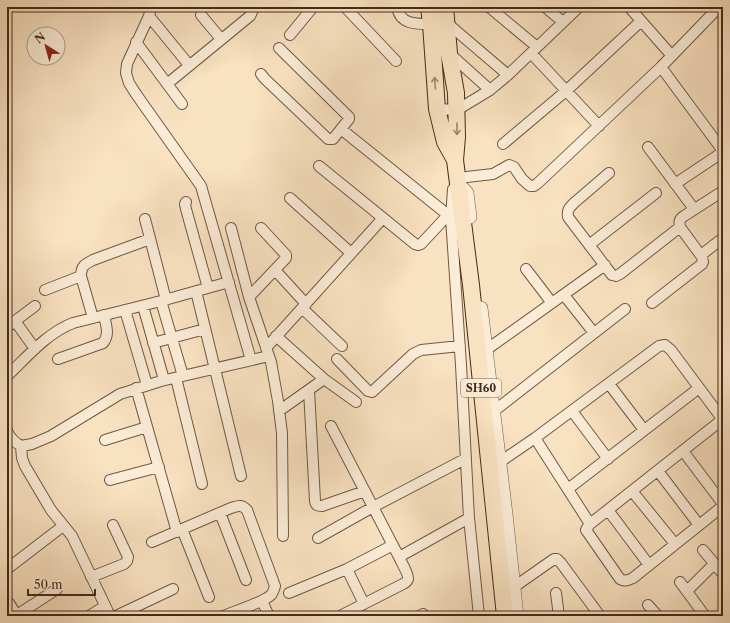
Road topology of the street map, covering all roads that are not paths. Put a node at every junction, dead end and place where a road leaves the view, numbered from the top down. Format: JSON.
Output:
{"nodes":[{"id":1,"x":249,"y":7,"type":"edge"},
{"id":2,"x":313,"y":7,"type":"edge"},
{"id":3,"x":345,"y":7,"type":"edge"},
{"id":4,"x":397,"y":7,"type":"edge"},
{"id":5,"x":429,"y":7,"type":"edge"},
{"id":6,"x":489,"y":7,"type":"edge"},
{"id":7,"x":545,"y":7,"type":"edge"},
{"id":8,"x":580,"y":7,"type":"edge"},
{"id":9,"x":629,"y":7,"type":"edge"},
{"id":10,"x":719,"y":7,"type":"edge"},
{"id":11,"x":150,"y":12,"type":"edge"},
{"id":12,"x":201,"y":15,"type":"dead end"},
{"id":13,"x":445,"y":16,"type":"edge"},
{"id":14,"x":641,"y":21,"type":"junction"},
{"id":15,"x":563,"y":22,"type":"junction"},
{"id":16,"x":290,"y":35,"type":"dead end"},
{"id":17,"x":221,"y":39,"type":"junction"},
{"id":18,"x":136,"y":42,"type":"junction"},
{"id":19,"x":279,"y":48,"type":"dead end"},
{"id":20,"x":534,"y":50,"type":"junction"},
{"id":21,"x":449,"y":53,"type":"junction"},
{"id":22,"x":672,"y":56,"type":"junction"},
{"id":23,"x":396,"y":61,"type":"dead end"},
{"id":24,"x":189,"y":65,"type":"junction"},
{"id":25,"x":661,"y":67,"type":"junction"},
{"id":26,"x":261,"y":74,"type":"dead end"},
{"id":27,"x":508,"y":75,"type":"junction"},
{"id":28,"x":167,"y":84,"type":"junction"},
{"id":29,"x":490,"y":90,"type":"junction"},
{"id":30,"x":566,"y":91,"type":"junction"},
{"id":31,"x":182,"y":104,"type":"dead end"},
{"id":32,"x":437,"y":109,"type":"junction"},
{"id":33,"x":457,"y":110,"type":"junction"},
{"id":34,"x":599,"y":126,"type":"junction"},
{"id":35,"x":341,"y":129,"type":"junction"},
{"id":36,"x":503,"y":144,"type":"dead end"},
{"id":37,"x":648,"y":147,"type":"dead end"},
{"id":38,"x":723,"y":152,"type":"edge"},
{"id":39,"x":455,"y":160,"type":"junction"},
{"id":40,"x":319,"y":166,"type":"dead end"},
{"id":41,"x":609,"y":173,"type":"dead end"},
{"id":42,"x":458,"y":181,"type":"junction"},
{"id":43,"x":675,"y":184,"type":"junction"},
{"id":44,"x":723,"y":191,"type":"edge"},
{"id":45,"x":656,"y":193,"type":"dead end"},
{"id":46,"x":290,"y":198,"type":"dead end"},
{"id":47,"x":186,"y":202,"type":"dead end"},
{"id":48,"x":694,"y":209,"type":"junction"},
{"id":49,"x":450,"y":216,"type":"junction"},
{"id":50,"x":382,"y":218,"type":"junction"},
{"id":51,"x":145,"y":219,"type":"dead end"},
{"id":52,"x":680,"y":227,"type":"junction"},
{"id":53,"x":231,"y":228,"type":"dead end"},
{"id":54,"x":261,"y":228,"type":"dead end"},
{"id":55,"x":464,"y":228,"type":"junction"},
{"id":56,"x":723,"y":238,"type":"edge"},
{"id":57,"x":150,"y":239,"type":"junction"},
{"id":58,"x":589,"y":245,"type":"junction"},
{"id":59,"x":351,"y":253,"type":"junction"},
{"id":60,"x":700,"y":255,"type":"junction"},
{"id":61,"x":605,"y":266,"type":"junction"},
{"id":62,"x":526,"y":269,"type":"dead end"},
{"id":63,"x":275,"y":270,"type":"junction"},
{"id":64,"x":81,"y":276,"type":"junction"},
{"id":65,"x":229,"y":282,"type":"junction"},
{"id":66,"x":208,"y":288,"type":"junction"},
{"id":67,"x":45,"y":290,"type":"dead end"},
{"id":68,"x":196,"y":291,"type":"junction"},
{"id":69,"x":564,"y":295,"type":"junction"},
{"id":70,"x":249,"y":297,"type":"junction"},
{"id":71,"x":164,"y":300,"type":"junction"},
{"id":72,"x":552,"y":303,"type":"junction"},
{"id":73,"x":652,"y":303,"type":"dead end"},
{"id":74,"x":35,"y":306,"type":"dead end"},
{"id":75,"x":143,"y":306,"type":"junction"},
{"id":76,"x":304,"y":306,"type":"junction"},
{"id":77,"x":625,"y":309,"type":"dead end"},
{"id":78,"x":125,"y":310,"type":"junction"},
{"id":79,"x":104,"y":315,"type":"junction"},
{"id":80,"x":93,"y":318,"type":"junction"},
{"id":81,"x":11,"y":324,"type":"edge"},
{"id":82,"x":205,"y":330,"type":"junction"},
{"id":83,"x":594,"y":333,"type":"junction"},
{"id":84,"x":276,"y":336,"type":"junction"},
{"id":85,"x":172,"y":338,"type":"junction"},
{"id":86,"x":153,"y":343,"type":"junction"},
{"id":87,"x":342,"y":346,"type":"dead end"},
{"id":88,"x":460,"y":346,"type":"junction"},
{"id":89,"x":35,"y":349,"type":"junction"},
{"id":90,"x":486,"y":350,"type":"junction"},
{"id":91,"x":267,"y":352,"type":"junction"},
{"id":92,"x":58,"y":359,"type":"dead end"},
{"id":93,"x":337,"y":359,"type":"dead end"},
{"id":94,"x":251,"y":360,"type":"junction"},
{"id":95,"x":215,"y":369,"type":"junction"},
{"id":96,"x":7,"y":376,"type":"edge"},
{"id":97,"x":179,"y":377,"type":"junction"},
{"id":98,"x":324,"y":379,"type":"junction"},
{"id":99,"x":164,"y":380,"type":"junction"},
{"id":100,"x":609,"y":384,"type":"junction"},
{"id":101,"x":147,"y":385,"type":"junction"},
{"id":102,"x":136,"y":388,"type":"junction"},
{"id":103,"x":699,"y":388,"type":"junction"},
{"id":104,"x":309,"y":390,"type":"junction"},
{"id":105,"x":356,"y":402,"type":"dead end"},
{"id":106,"x":280,"y":411,"type":"junction"},
{"id":107,"x":494,"y":411,"type":"junction"},
{"id":108,"x":572,"y":411,"type":"junction"},
{"id":109,"x":721,"y":414,"type":"edge"},
{"id":110,"x":331,"y":426,"type":"dead end"},
{"id":111,"x":147,"y":427,"type":"junction"},
{"id":112,"x":644,"y":430,"type":"junction"},
{"id":113,"x":8,"y":436,"type":"edge"},
{"id":114,"x":535,"y":438,"type":"junction"},
{"id":115,"x":104,"y":440,"type":"dead end"},
{"id":116,"x":21,"y":446,"type":"junction"},
{"id":117,"x":683,"y":451,"type":"junction"},
{"id":118,"x":465,"y":458,"type":"junction"},
{"id":119,"x":608,"y":459,"type":"junction"},
{"id":120,"x":500,"y":462,"type":"junction"},
{"id":121,"x":159,"y":467,"type":"junction"},
{"id":122,"x":658,"y":471,"type":"junction"},
{"id":123,"x":241,"y":476,"type":"dead end"},
{"id":124,"x":110,"y":480,"type":"dead end"},
{"id":125,"x":202,"y":484,"type":"dead end"},
{"id":126,"x":568,"y":489,"type":"junction"},
{"id":127,"x":365,"y":491,"type":"junction"},
{"id":128,"x":632,"y":491,"type":"junction"},
{"id":129,"x":373,"y":507,"type":"junction"},
{"id":130,"x":722,"y":509,"type":"edge"},
{"id":131,"x":608,"y":510,"type":"junction"},
{"id":132,"x":220,"y":513,"type":"junction"},
{"id":133,"x":469,"y":518,"type":"junction"},
{"id":134,"x":590,"y":524,"type":"junction"},
{"id":135,"x":113,"y":525,"type":"dead end"},
{"id":136,"x":699,"y":525,"type":"junction"},
{"id":137,"x":63,"y":526,"type":"junction"},
{"id":138,"x":179,"y":530,"type":"junction"},
{"id":139,"x":283,"y":536,"type":"dead end"},
{"id":140,"x":318,"y":538,"type":"dead end"},
{"id":141,"x":152,"y":542,"type":"dead end"},
{"id":142,"x":675,"y":544,"type":"junction"},
{"id":143,"x":393,"y":545,"type":"junction"},
{"id":144,"x":703,"y":550,"type":"dead end"},
{"id":145,"x":399,"y":557,"type":"junction"},
{"id":146,"x":714,"y":564,"type":"junction"},
{"id":147,"x":649,"y":565,"type":"junction"},
{"id":148,"x":7,"y":569,"type":"edge"},
{"id":149,"x":347,"y":569,"type":"junction"},
{"id":150,"x":723,"y":574,"type":"edge"},
{"id":151,"x":91,"y":577,"type":"junction"},
{"id":152,"x":246,"y":580,"type":"dead end"},
{"id":153,"x":680,"y":582,"type":"dead end"},
{"id":154,"x":514,"y":587,"type":"junction"},
{"id":155,"x":173,"y":588,"type":"dead end"},
{"id":156,"x":57,"y":589,"type":"dead end"},
{"id":157,"x":687,"y":591,"type":"junction"},
{"id":158,"x":556,"y":593,"type":"dead end"},
{"id":159,"x":289,"y":594,"type":"dead end"},
{"id":160,"x":209,"y":597,"type":"dead end"},
{"id":161,"x":262,"y":601,"type":"junction"},
{"id":162,"x":9,"y":603,"type":"dead end"},
{"id":163,"x":364,"y":604,"type":"junction"},
{"id":164,"x":648,"y":605,"type":"dead end"},
{"id":165,"x":105,"y":606,"type":"junction"},
{"id":166,"x":17,"y":616,"type":"edge"},
{"id":167,"x":89,"y":616,"type":"edge"},
{"id":168,"x":110,"y":616,"type":"edge"},
{"id":169,"x":116,"y":616,"type":"edge"},
{"id":170,"x":223,"y":616,"type":"edge"},
{"id":171,"x":269,"y":616,"type":"edge"},
{"id":172,"x":340,"y":616,"type":"edge"},
{"id":173,"x":478,"y":616,"type":"edge"},
{"id":174,"x":505,"y":616,"type":"edge"},
{"id":175,"x":517,"y":616,"type":"edge"},
{"id":176,"x":559,"y":616,"type":"edge"},
{"id":177,"x":600,"y":616,"type":"edge"},
{"id":178,"x":658,"y":616,"type":"edge"},
{"id":179,"x":706,"y":616,"type":"edge"}],
"edges":[{"from":1,"to":17,"type":"street"},
{"from":2,"to":16,"type":"street"},
{"from":3,"to":23,"type":"street"},
{"from":4,"to":13,"type":"street"},
{"from":5,"to":13,"type":"main road","number":"SH60"},
{"from":6,"to":20,"type":"street"},
{"from":7,"to":15,"type":"street"},
{"from":8,"to":15,"type":"street"},
{"from":9,"to":14,"type":"street"},
{"from":10,"to":22,"type":"street"},
{"from":11,"to":18,"type":"street"},
{"from":11,"to":24,"type":"street"},
{"from":12,"to":17,"type":"street"},
{"from":13,"to":21,"type":"main road","number":"SH60"},
{"from":13,"to":27,"type":"street"},
{"from":32,"to":13,"type":"main road","number":"SH60","one_way":true},
{"from":14,"to":22,"type":"street"},
{"from":14,"to":30,"type":"street"},
{"from":15,"to":20,"type":"street"},
{"from":17,"to":24,"type":"street"},
{"from":18,"to":28,"type":"street"},
{"from":18,"to":65,"type":"street"},
{"from":19,"to":35,"type":"street"},
{"from":20,"to":27,"type":"street"},
{"from":20,"to":30,"type":"street"},
{"from":21,"to":29,"type":"street"},
{"from":21,"to":33,"type":"main road","number":"SH60"},
{"from":22,"to":25,"type":"street"},
{"from":24,"to":28,"type":"street"},
{"from":25,"to":34,"type":"street"},
{"from":25,"to":38,"type":"street"},
{"from":26,"to":35,"type":"street"},
{"from":27,"to":29,"type":"street"},
{"from":28,"to":31,"type":"street"},
{"from":29,"to":33,"type":"street"},
{"from":30,"to":34,"type":"street"},
{"from":30,"to":36,"type":"street"},
{"from":32,"to":33,"type":"street"},
{"from":32,"to":39,"type":"main road","number":"SH60"},
{"from":33,"to":39,"type":"main road","number":"SH60","one_way":true},
{"from":34,"to":42,"type":"street"},
{"from":35,"to":49,"type":"street"},
{"from":37,"to":43,"type":"street"},
{"from":38,"to":43,"type":"street"},
{"from":39,"to":42,"type":"main road","number":"SH60"},
{"from":39,"to":49,"type":"street"},
{"from":40,"to":50,"type":"street"},
{"from":41,"to":58,"type":"street"},
{"from":42,"to":55,"type":"main road","number":"SH60"},
{"from":42,"to":90,"type":"street"},
{"from":43,"to":48,"type":"street"},
{"from":44,"to":48,"type":"street"},
{"from":45,"to":58,"type":"street"},
{"from":46,"to":59,"type":"street"},
{"from":47,"to":66,"type":"street"},
{"from":48,"to":52,"type":"street"},
{"from":49,"to":50,"type":"street"},
{"from":49,"to":55,"type":"street"},
{"from":49,"to":88,"type":"street"},
{"from":50,"to":59,"type":"street"},
{"from":51,"to":57,"type":"street"},
{"from":52,"to":60,"type":"street"},
{"from":52,"to":61,"type":"street"},
{"from":53,"to":70,"type":"street"},
{"from":54,"to":63,"type":"street"},
{"from":55,"to":174,"type":"main road","number":"SH60"},
{"from":56,"to":60,"type":"street"},
{"from":57,"to":64,"type":"street"},
{"from":57,"to":71,"type":"street"},
{"from":58,"to":61,"type":"street"},
{"from":59,"to":76,"type":"street"},
{"from":60,"to":73,"type":"street"},
{"from":61,"to":69,"type":"street"},
{"from":62,"to":72,"type":"street"},
{"from":63,"to":70,"type":"street"},
{"from":63,"to":76,"type":"street"},
{"from":64,"to":67,"type":"street"},
{"from":64,"to":80,"type":"street"},
{"from":65,"to":66,"type":"street"},
{"from":65,"to":94,"type":"street"},
{"from":66,"to":68,"type":"street"},
{"from":68,"to":71,"type":"street"},
{"from":68,"to":82,"type":"street"},
{"from":69,"to":72,"type":"street"},
{"from":69,"to":83,"type":"street"},
{"from":70,"to":91,"type":"street"},
{"from":71,"to":75,"type":"street"},
{"from":71,"to":85,"type":"street"},
{"from":72,"to":90,"type":"street"},
{"from":74,"to":81,"type":"street"},
{"from":75,"to":78,"type":"street"},
{"from":75,"to":86,"type":"street"},
{"from":76,"to":84,"type":"street"},
{"from":76,"to":87,"type":"street"},
{"from":77,"to":83,"type":"street"},
{"from":78,"to":79,"type":"street"},
{"from":78,"to":101,"type":"street"},
{"from":79,"to":80,"type":"street"},
{"from":79,"to":92,"type":"street"},
{"from":80,"to":89,"type":"street"},
{"from":81,"to":89,"type":"street"},
{"from":82,"to":85,"type":"street"},
{"from":82,"to":95,"type":"street"},
{"from":83,"to":107,"type":"street"},
{"from":84,"to":91,"type":"street"},
{"from":84,"to":98,"type":"street"},
{"from":85,"to":86,"type":"street"},
{"from":85,"to":97,"type":"street"},
{"from":86,"to":99,"type":"street"},
{"from":88,"to":93,"type":"street"},
{"from":88,"to":118,"type":"street"},
{"from":89,"to":96,"type":"street"},
{"from":90,"to":107,"type":"street"},
{"from":91,"to":94,"type":"street"},
{"from":91,"to":106,"type":"street"},
{"from":94,"to":95,"type":"street"},
{"from":95,"to":97,"type":"street"},
{"from":95,"to":123,"type":"street"},
{"from":97,"to":99,"type":"street"},
{"from":97,"to":125,"type":"street"},
{"from":98,"to":104,"type":"street"},
{"from":98,"to":105,"type":"street"},
{"from":99,"to":101,"type":"street"},
{"from":100,"to":103,"type":"street"},
{"from":100,"to":108,"type":"street"},
{"from":100,"to":112,"type":"street"},
{"from":101,"to":102,"type":"street"},
{"from":102,"to":111,"type":"street"},
{"from":102,"to":116,"type":"street"},
{"from":103,"to":109,"type":"street"},
{"from":103,"to":112,"type":"street"},
{"from":104,"to":106,"type":"street"},
{"from":104,"to":127,"type":"street"},
{"from":106,"to":139,"type":"street"},
{"from":107,"to":120,"type":"street"},
{"from":108,"to":114,"type":"street"},
{"from":108,"to":119,"type":"street"},
{"from":109,"to":117,"type":"street"},
{"from":110,"to":127,"type":"street"},
{"from":111,"to":115,"type":"street"},
{"from":111,"to":121,"type":"street"},
{"from":112,"to":119,"type":"street"},
{"from":113,"to":116,"type":"street"},
{"from":114,"to":120,"type":"street"},
{"from":114,"to":126,"type":"street"},
{"from":116,"to":137,"type":"street"},
{"from":117,"to":122,"type":"street"},
{"from":117,"to":130,"type":"street"},
{"from":118,"to":129,"type":"street"},
{"from":118,"to":133,"type":"street"},
{"from":119,"to":126,"type":"street"},
{"from":120,"to":154,"type":"street"},
{"from":121,"to":124,"type":"street"},
{"from":121,"to":138,"type":"street"},
{"from":122,"to":128,"type":"street"},
{"from":122,"to":136,"type":"street"},
{"from":126,"to":134,"type":"street"},
{"from":127,"to":129,"type":"street"},
{"from":128,"to":131,"type":"street"},
{"from":128,"to":142,"type":"street"},
{"from":129,"to":140,"type":"street"},
{"from":129,"to":143,"type":"street"},
{"from":130,"to":136,"type":"street"},
{"from":131,"to":134,"type":"street"},
{"from":131,"to":147,"type":"street"},
{"from":132,"to":138,"type":"street"},
{"from":132,"to":152,"type":"street"},
{"from":132,"to":161,"type":"street"},
{"from":133,"to":145,"type":"street"},
{"from":133,"to":173,"type":"street"},
{"from":134,"to":147,"type":"street"},
{"from":135,"to":151,"type":"street"},
{"from":136,"to":142,"type":"street"},
{"from":137,"to":148,"type":"street"},
{"from":137,"to":151,"type":"street"},
{"from":138,"to":141,"type":"street"},
{"from":138,"to":160,"type":"street"},
{"from":142,"to":147,"type":"street"},
{"from":143,"to":145,"type":"street"},
{"from":143,"to":149,"type":"street"},
{"from":144,"to":146,"type":"street"},
{"from":145,"to":163,"type":"street"},
{"from":146,"to":150,"type":"street"},
{"from":146,"to":157,"type":"street"},
{"from":149,"to":159,"type":"street"},
{"from":149,"to":163,"type":"street"},
{"from":151,"to":165,"type":"street"},
{"from":153,"to":157,"type":"street"},
{"from":154,"to":175,"type":"street"},
{"from":154,"to":177,"type":"street"},
{"from":155,"to":169,"type":"street"},
{"from":156,"to":166,"type":"street"},
{"from":157,"to":179,"type":"street"},
{"from":158,"to":176,"type":"street"},
{"from":161,"to":170,"type":"street"},
{"from":161,"to":171,"type":"street"},
{"from":162,"to":166,"type":"street"},
{"from":163,"to":172,"type":"street"},
{"from":164,"to":178,"type":"street"},
{"from":165,"to":167,"type":"street"},
{"from":165,"to":168,"type":"street"}]}
